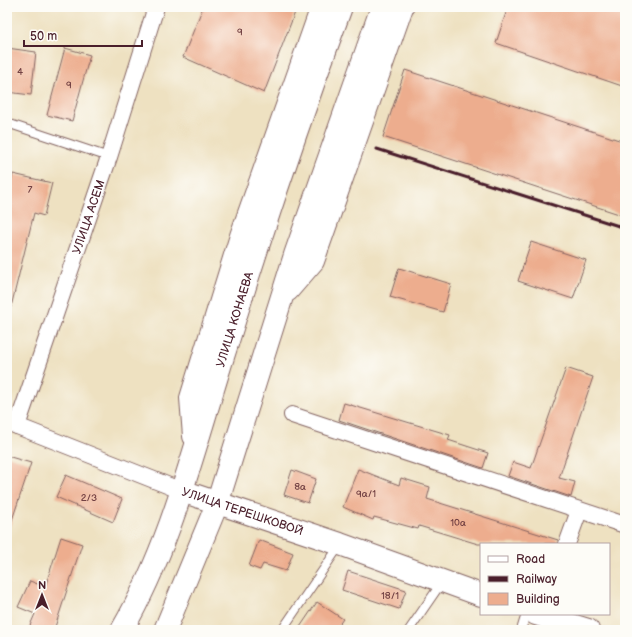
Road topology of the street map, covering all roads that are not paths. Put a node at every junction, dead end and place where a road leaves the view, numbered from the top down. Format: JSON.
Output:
{"nodes":[{"id":1,"x":156,"y":7,"type":"edge"},
{"id":2,"x":322,"y":7,"type":"edge"},
{"id":3,"x":341,"y":7,"type":"edge"},
{"id":4,"x":382,"y":7,"type":"edge"},
{"id":5,"x":402,"y":7,"type":"edge"},
{"id":6,"x":7,"y":123,"type":"edge"},
{"id":7,"x":109,"y":157,"type":"junction"},
{"id":8,"x":282,"y":297,"type":"junction"},
{"id":9,"x":292,"y":415,"type":"dead end"},
{"id":10,"x":12,"y":424,"type":"edge"},
{"id":11,"x":195,"y":448,"type":"junction"},
{"id":12,"x":182,"y":491,"type":"junction"},
{"id":13,"x":217,"y":504,"type":"junction"},
{"id":14,"x":579,"y":511,"type":"junction"},
{"id":15,"x":625,"y":525,"type":"edge"},
{"id":16,"x":567,"y":543,"type":"edge"},
{"id":17,"x":340,"y":544,"type":"junction"},
{"id":18,"x":442,"y":582,"type":"junction"},
{"id":19,"x":480,"y":595,"type":"edge"},
{"id":20,"x":535,"y":615,"type":"edge"},
{"id":21,"x":539,"y":615,"type":"edge"},
{"id":22,"x":122,"y":630,"type":"edge"},
{"id":23,"x":165,"y":630,"type":"edge"},
{"id":24,"x":282,"y":630,"type":"edge"},
{"id":25,"x":409,"y":630,"type":"edge"},
{"id":26,"x":521,"y":630,"type":"edge"},
{"id":27,"x":588,"y":630,"type":"edge"}],
"edges":[{"from":1,"to":7,"type":"street","name":"УЛИЦА АСЕМ"},
{"from":2,"to":11,"type":"main road"},
{"from":3,"to":11,"type":"main road","name":"УЛИЦА КОНАЕВА"},
{"from":4,"to":8,"type":"main road"},
{"from":5,"to":8,"type":"main road"},
{"from":6,"to":7,"type":"lane"},
{"from":7,"to":10,"type":"street","name":"УЛИЦА АСЕМ"},
{"from":8,"to":13,"type":"main road"},
{"from":9,"to":14,"type":"street"},
{"from":10,"to":12,"type":"street","name":"УЛИЦА ТЕРЕШКОВОЙ"},
{"from":11,"to":12,"type":"main road","name":"УЛИЦА КОНАЕВА"},
{"from":12,"to":13,"type":"main road","name":"УЛИЦА ТЕРЕШКОВОЙ"},
{"from":12,"to":22,"type":"main road","name":"УЛИЦА КОНАЕВА"},
{"from":13,"to":17,"type":"main road","name":"УЛИЦА ТЕРЕШКОВОЙ"},
{"from":13,"to":23,"type":"main road"},
{"from":14,"to":15,"type":"street"},
{"from":14,"to":16,"type":"street"},
{"from":17,"to":18,"type":"main road","name":"УЛИЦА ТЕРЕШКОВОЙ"},
{"from":17,"to":24,"type":"lane"},
{"from":18,"to":19,"type":"main road","name":"УЛИЦА ТЕРЕШКОВОЙ"},
{"from":18,"to":25,"type":"lane"},
{"from":20,"to":26,"type":"lane"},
{"from":21,"to":27,"type":"main road"}]}
